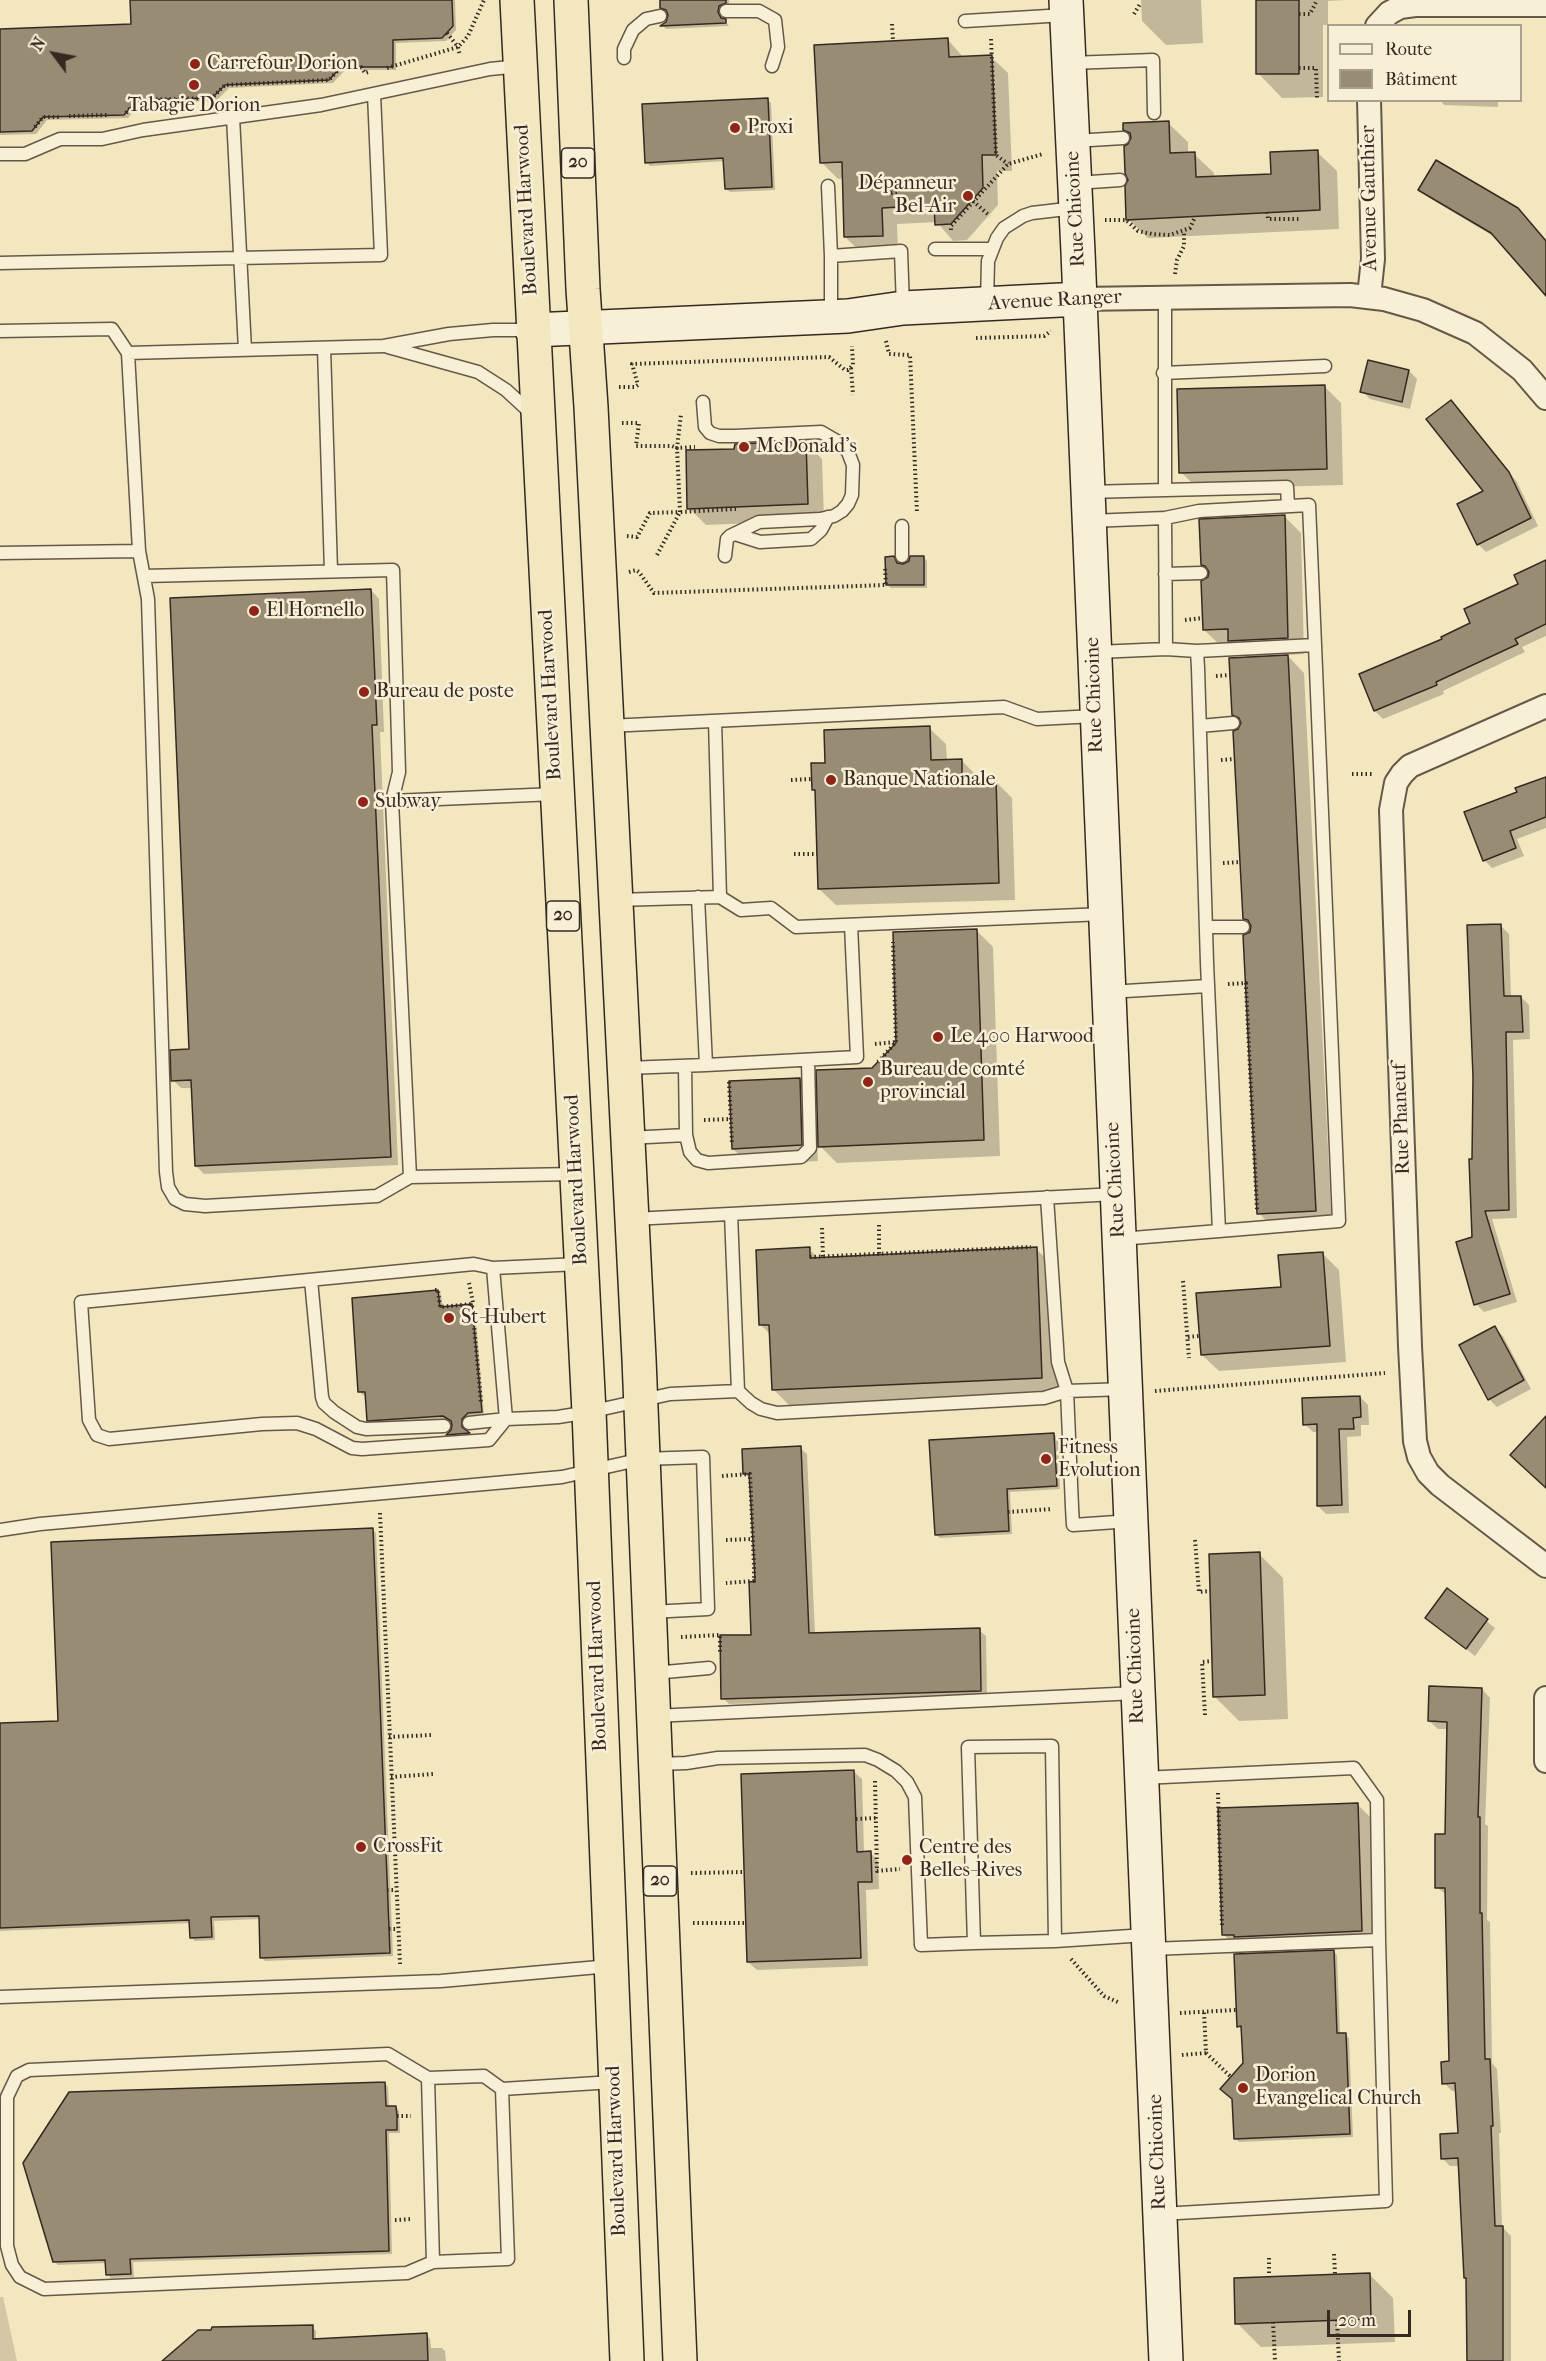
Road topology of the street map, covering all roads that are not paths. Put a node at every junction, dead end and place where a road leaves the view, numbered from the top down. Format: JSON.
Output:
{"nodes":[{"id":1,"x":517,"y":0,"type":"edge"},
{"id":2,"x":571,"y":0,"type":"edge"},
{"id":3,"x":1546,"y":5,"type":"edge"},
{"id":4,"x":1066,"y":7,"type":"edge"},
{"id":5,"x":726,"y":11,"type":"dead end"},
{"id":6,"x":660,"y":16,"type":"dead end"},
{"id":7,"x":965,"y":21,"type":"dead end"},
{"id":8,"x":1379,"y":24,"type":"edge"},
{"id":9,"x":624,"y":58,"type":"dead end"},
{"id":10,"x":1069,"y":63,"type":"junction"},
{"id":11,"x":520,"y":66,"type":"junction"},
{"id":12,"x":772,"y":66,"type":"dead end"},
{"id":13,"x":374,"y":94,"type":"junction"},
{"id":14,"x":1369,"y":102,"type":"edge"},
{"id":15,"x":1155,"y":113,"type":"dead end"},
{"id":16,"x":233,"y":117,"type":"junction"},
{"id":17,"x":1124,"y":138,"type":"dead end"},
{"id":18,"x":1060,"y":147,"type":"junction"},
{"id":19,"x":0,"y":154,"type":"edge"},
{"id":20,"x":1120,"y":180,"type":"dead end"},
{"id":21,"x":828,"y":186,"type":"dead end"},
{"id":22,"x":1083,"y":204,"type":"junction"},
{"id":23,"x":935,"y":249,"type":"dead end"},
{"id":24,"x":992,"y":249,"type":"junction"},
{"id":25,"x":831,"y":256,"type":"junction"},
{"id":26,"x":240,"y":258,"type":"junction"},
{"id":27,"x":0,"y":263,"type":"edge"},
{"id":28,"x":1369,"y":296,"type":"junction"},
{"id":29,"x":1165,"y":297,"type":"junction"},
{"id":30,"x":1080,"y":299,"type":"junction"},
{"id":31,"x":987,"y":305,"type":"junction"},
{"id":32,"x":831,"y":317,"type":"junction"},
{"id":33,"x":895,"y":321,"type":"junction"},
{"id":34,"x":586,"y":326,"type":"junction"},
{"id":35,"x":532,"y":330,"type":"junction"},
{"id":36,"x":0,"y":331,"type":"edge"},
{"id":37,"x":384,"y":346,"type":"junction"},
{"id":38,"x":324,"y":348,"type":"junction"},
{"id":39,"x":245,"y":350,"type":"junction"},
{"id":40,"x":128,"y":353,"type":"junction"},
{"id":41,"x":1325,"y":366,"type":"dead end"},
{"id":42,"x":1163,"y":373,"type":"junction"},
{"id":43,"x":1546,"y":398,"type":"edge"},
{"id":44,"x":703,"y":402,"type":"dead end"},
{"id":45,"x":538,"y":420,"type":"junction"},
{"id":46,"x":1165,"y":490,"type":"junction"},
{"id":47,"x":1088,"y":506,"type":"junction"},
{"id":48,"x":1288,"y":506,"type":"junction"},
{"id":49,"x":828,"y":517,"type":"junction"},
{"id":50,"x":1165,"y":518,"type":"junction"},
{"id":51,"x":903,"y":526,"type":"dead end"},
{"id":52,"x":735,"y":534,"type":"junction"},
{"id":53,"x":139,"y":551,"type":"junction"},
{"id":54,"x":0,"y":553,"type":"edge"},
{"id":55,"x":725,"y":556,"type":"dead end"},
{"id":56,"x":902,"y":556,"type":"dead end"},
{"id":57,"x":331,"y":571,"type":"junction"},
{"id":58,"x":1201,"y":573,"type":"dead end"},
{"id":59,"x":1165,"y":574,"type":"junction"},
{"id":60,"x":144,"y":576,"type":"junction"},
{"id":61,"x":1315,"y":645,"type":"junction"},
{"id":62,"x":1166,"y":649,"type":"junction"},
{"id":63,"x":1197,"y":651,"type":"junction"},
{"id":64,"x":1094,"y":652,"type":"junction"},
{"id":65,"x":1546,"y":705,"type":"edge"},
{"id":66,"x":1096,"y":716,"type":"junction"},
{"id":67,"x":715,"y":721,"type":"junction"},
{"id":68,"x":1233,"y":723,"type":"dead end"},
{"id":69,"x":606,"y":726,"type":"junction"},
{"id":70,"x":1200,"y":726,"type":"junction"},
{"id":71,"x":556,"y":794,"type":"junction"},
{"id":72,"x":392,"y":801,"type":"junction"},
{"id":73,"x":698,"y":897,"type":"junction"},
{"id":74,"x":720,"y":897,"type":"junction"},
{"id":75,"x":615,"y":900,"type":"junction"},
{"id":76,"x":1104,"y":914,"type":"junction"},
{"id":77,"x":851,"y":925,"type":"junction"},
{"id":78,"x":1206,"y":927,"type":"junction"},
{"id":79,"x":1243,"y":927,"type":"dead end"},
{"id":80,"x":1208,"y":986,"type":"junction"},
{"id":81,"x":1108,"y":992,"type":"junction"},
{"id":82,"x":808,"y":1060,"type":"junction"},
{"id":83,"x":686,"y":1065,"type":"junction"},
{"id":84,"x":706,"y":1065,"type":"junction"},
{"id":85,"x":624,"y":1068,"type":"junction"},
{"id":86,"x":686,"y":1135,"type":"junction"},
{"id":87,"x":627,"y":1138,"type":"junction"},
{"id":88,"x":576,"y":1174,"type":"junction"},
{"id":89,"x":410,"y":1177,"type":"junction"},
{"id":90,"x":1116,"y":1194,"type":"junction"},
{"id":91,"x":1047,"y":1197,"type":"junction"},
{"id":92,"x":731,"y":1214,"type":"junction"},
{"id":93,"x":632,"y":1219,"type":"junction"},
{"id":94,"x":1219,"y":1231,"type":"junction"},
{"id":95,"x":1118,"y":1239,"type":"junction"},
{"id":96,"x":581,"y":1264,"type":"junction"},
{"id":97,"x":493,"y":1268,"type":"junction"},
{"id":98,"x":310,"y":1280,"type":"junction"},
{"id":99,"x":1137,"y":1390,"type":"junction"},
{"id":100,"x":738,"y":1391,"type":"junction"},
{"id":101,"x":1067,"y":1391,"type":"junction"},
{"id":102,"x":640,"y":1400,"type":"junction"},
{"id":103,"x":589,"y":1412,"type":"junction"},
{"id":104,"x":506,"y":1419,"type":"junction"},
{"id":105,"x":469,"y":1423,"type":"dead end"},
{"id":106,"x":444,"y":1426,"type":"dead end"},
{"id":107,"x":642,"y":1459,"type":"junction"},
{"id":108,"x":591,"y":1469,"type":"junction"},
{"id":109,"x":1131,"y":1521,"type":"junction"},
{"id":110,"x":0,"y":1530,"type":"edge"},
{"id":111,"x":1546,"y":1566,"type":"edge"},
{"id":112,"x":649,"y":1612,"type":"junction"},
{"id":113,"x":709,"y":1668,"type":"dead end"},
{"id":114,"x":652,"y":1673,"type":"junction"},
{"id":115,"x":1137,"y":1693,"type":"junction"},
{"id":116,"x":1546,"y":1698,"type":"edge"},
{"id":117,"x":653,"y":1716,"type":"junction"},
{"id":118,"x":1546,"y":1761,"type":"edge"},
{"id":119,"x":655,"y":1764,"type":"junction"},
{"id":120,"x":1141,"y":1778,"type":"junction"},
{"id":121,"x":1378,"y":1940,"type":"junction"},
{"id":122,"x":1055,"y":1941,"type":"junction"},
{"id":123,"x":1149,"y":1942,"type":"junction"},
{"id":124,"x":974,"y":1943,"type":"junction"},
{"id":125,"x":610,"y":1966,"type":"junction"},
{"id":126,"x":0,"y":1997,"type":"edge"},
{"id":127,"x":428,"y":2078,"type":"junction"},
{"id":128,"x":614,"y":2082,"type":"junction"},
{"id":129,"x":502,"y":2090,"type":"junction"},
{"id":130,"x":1160,"y":2214,"type":"junction"},
{"id":131,"x":433,"y":2262,"type":"junction"},
{"id":132,"x":627,"y":2361,"type":"edge"},
{"id":133,"x":680,"y":2361,"type":"edge"},
{"id":134,"x":1166,"y":2361,"type":"edge"}],
"edges":[{"from":1,"to":11,"type":"highway","name":"Boulevard Harwood","number":"20"},
{"from":2,"to":34,"type":"highway","number":"20"},
{"from":3,"to":8,"type":"street"},
{"from":4,"to":7,"type":"lane"},
{"from":4,"to":10,"type":"street","name":"Rue Chicoine"},
{"from":5,"to":12,"type":"lane"},
{"from":6,"to":9,"type":"lane"},
{"from":10,"to":15,"type":"lane"},
{"from":10,"to":18,"type":"street","name":"Rue Chicoine"},
{"from":11,"to":13,"type":"lane"},
{"from":11,"to":35,"type":"highway","name":"Boulevard Harwood","number":"20"},
{"from":13,"to":16,"type":"lane"},
{"from":13,"to":26,"type":"lane"},
{"from":14,"to":28,"type":"street","name":"Avenue Gauthier"},
{"from":16,"to":19,"type":"lane"},
{"from":16,"to":26,"type":"lane"},
{"from":17,"to":18,"type":"lane"},
{"from":18,"to":22,"type":"street","name":"Rue Chicoine"},
{"from":20,"to":22,"type":"lane"},
{"from":21,"to":25,"type":"lane"},
{"from":22,"to":24,"type":"lane"},
{"from":22,"to":30,"type":"street","name":"Rue Chicoine"},
{"from":23,"to":24,"type":"lane"},
{"from":24,"to":31,"type":"lane"},
{"from":25,"to":32,"type":"lane"},
{"from":25,"to":33,"type":"lane"},
{"from":26,"to":27,"type":"lane"},
{"from":26,"to":39,"type":"lane"},
{"from":28,"to":29,"type":"street","name":"Avenue Ranger"},
{"from":28,"to":43,"type":"street","name":"Avenue Ranger"},
{"from":29,"to":30,"type":"street","name":"Avenue Ranger"},
{"from":29,"to":42,"type":"lane"},
{"from":30,"to":31,"type":"street","name":"Avenue Ranger"},
{"from":30,"to":47,"type":"street","name":"Rue Chicoine"},
{"from":31,"to":33,"type":"street","name":"Avenue Ranger"},
{"from":32,"to":33,"type":"street","name":"Avenue Ranger"},
{"from":32,"to":34,"type":"street","name":"Avenue Ranger"},
{"from":34,"to":35,"type":"street","name":"Avenue Ranger"},
{"from":34,"to":69,"type":"highway","number":"20"},
{"from":35,"to":37,"type":"lane"},
{"from":35,"to":45,"type":"highway","name":"Boulevard Harwood","number":"20"},
{"from":36,"to":40,"type":"lane"},
{"from":37,"to":38,"type":"lane"},
{"from":37,"to":45,"type":"lane"},
{"from":38,"to":39,"type":"lane"},
{"from":38,"to":57,"type":"lane"},
{"from":39,"to":40,"type":"lane"},
{"from":40,"to":53,"type":"lane"},
{"from":41,"to":42,"type":"lane"},
{"from":42,"to":46,"type":"lane"},
{"from":44,"to":49,"type":"lane"},
{"from":45,"to":71,"type":"highway","name":"Boulevard Harwood","number":"20"},
{"from":46,"to":47,"type":"lane"},
{"from":46,"to":48,"type":"lane"},
{"from":47,"to":50,"type":"lane"},
{"from":47,"to":64,"type":"street","name":"Rue Chicoine"},
{"from":48,"to":50,"type":"lane"},
{"from":48,"to":61,"type":"lane"},
{"from":49,"to":52,"type":"lane"},
{"from":49,"to":52,"type":"lane"},
{"from":50,"to":59,"type":"lane"},
{"from":51,"to":56,"type":"lane"},
{"from":52,"to":55,"type":"lane"},
{"from":53,"to":54,"type":"lane"},
{"from":53,"to":60,"type":"lane"},
{"from":57,"to":60,"type":"lane"},
{"from":57,"to":72,"type":"lane"},
{"from":58,"to":59,"type":"lane"},
{"from":59,"to":62,"type":"lane"},
{"from":60,"to":89,"type":"lane"},
{"from":61,"to":63,"type":"lane"},
{"from":61,"to":94,"type":"lane"},
{"from":62,"to":63,"type":"lane"},
{"from":62,"to":64,"type":"lane"},
{"from":63,"to":70,"type":"lane"},
{"from":64,"to":66,"type":"street","name":"Rue Chicoine"},
{"from":65,"to":111,"type":"street","name":"Rue Phaneuf"},
{"from":66,"to":67,"type":"lane"},
{"from":66,"to":76,"type":"street","name":"Rue Chicoine"},
{"from":67,"to":69,"type":"lane"},
{"from":67,"to":74,"type":"lane"},
{"from":68,"to":70,"type":"lane"},
{"from":69,"to":75,"type":"highway","number":"20"},
{"from":70,"to":78,"type":"lane"},
{"from":71,"to":72,"type":"lane"},
{"from":71,"to":88,"type":"highway","name":"Boulevard Harwood","number":"20"},
{"from":72,"to":89,"type":"lane"},
{"from":73,"to":74,"type":"lane"},
{"from":73,"to":75,"type":"lane"},
{"from":73,"to":84,"type":"lane"},
{"from":74,"to":77,"type":"lane"},
{"from":75,"to":85,"type":"highway","number":"20"},
{"from":76,"to":77,"type":"lane"},
{"from":76,"to":81,"type":"street","name":"Rue Chicoine"},
{"from":77,"to":82,"type":"lane"},
{"from":78,"to":79,"type":"lane"},
{"from":78,"to":80,"type":"lane"},
{"from":80,"to":81,"type":"lane"},
{"from":80,"to":94,"type":"lane"},
{"from":81,"to":90,"type":"street","name":"Rue Chicoine"},
{"from":82,"to":84,"type":"lane"},
{"from":82,"to":86,"type":"lane"},
{"from":83,"to":84,"type":"lane"},
{"from":83,"to":85,"type":"lane"},
{"from":83,"to":86,"type":"lane"},
{"from":85,"to":87,"type":"highway","number":"20"},
{"from":86,"to":87,"type":"lane"},
{"from":87,"to":93,"type":"highway","number":"20"},
{"from":88,"to":89,"type":"lane"},
{"from":88,"to":96,"type":"highway","name":"Boulevard Harwood","number":"20"},
{"from":90,"to":91,"type":"lane"},
{"from":90,"to":95,"type":"street","name":"Rue Chicoine"},
{"from":91,"to":92,"type":"lane"},
{"from":91,"to":101,"type":"lane"},
{"from":92,"to":93,"type":"lane"},
{"from":92,"to":100,"type":"lane"},
{"from":93,"to":102,"type":"highway","number":"20"},
{"from":94,"to":95,"type":"lane"},
{"from":95,"to":99,"type":"street","name":"Rue Chicoine"},
{"from":96,"to":97,"type":"lane"},
{"from":96,"to":103,"type":"highway","name":"Boulevard Harwood","number":"20"},
{"from":97,"to":98,"type":"lane"},
{"from":97,"to":104,"type":"lane"},
{"from":98,"to":104,"type":"lane"},
{"from":98,"to":106,"type":"lane"},
{"from":99,"to":101,"type":"lane"},
{"from":99,"to":109,"type":"street","name":"Rue Chicoine"},
{"from":100,"to":101,"type":"lane"},
{"from":100,"to":102,"type":"lane"},
{"from":101,"to":109,"type":"lane"},
{"from":102,"to":103,"type":"lane"},
{"from":102,"to":107,"type":"highway","number":"20"},
{"from":103,"to":104,"type":"lane"},
{"from":103,"to":108,"type":"highway","name":"Boulevard Harwood","number":"20"},
{"from":104,"to":105,"type":"lane"},
{"from":107,"to":108,"type":"lane"},
{"from":107,"to":112,"type":"highway","number":"20"},
{"from":107,"to":112,"type":"lane"},
{"from":108,"to":110,"type":"lane"},
{"from":108,"to":125,"type":"highway","name":"Boulevard Harwood","number":"20"},
{"from":109,"to":115,"type":"street","name":"Rue Chicoine"},
{"from":112,"to":114,"type":"highway","number":"20"},
{"from":113,"to":114,"type":"lane"},
{"from":114,"to":117,"type":"highway","number":"20"},
{"from":115,"to":117,"type":"lane"},
{"from":115,"to":120,"type":"street","name":"Rue Chicoine"},
{"from":116,"to":118,"type":"street"},
{"from":117,"to":119,"type":"highway","number":"20"},
{"from":119,"to":124,"type":"lane"},
{"from":119,"to":133,"type":"highway","number":"20"},
{"from":120,"to":121,"type":"lane"},
{"from":120,"to":123,"type":"street","name":"Rue Chicoine"},
{"from":121,"to":123,"type":"lane"},
{"from":121,"to":130,"type":"lane"},
{"from":122,"to":123,"type":"lane"},
{"from":122,"to":124,"type":"lane"},
{"from":122,"to":124,"type":"lane"},
{"from":123,"to":130,"type":"street","name":"Rue Chicoine"},
{"from":125,"to":126,"type":"lane"},
{"from":125,"to":128,"type":"highway","name":"Boulevard Harwood","number":"20"},
{"from":127,"to":129,"type":"lane"},
{"from":127,"to":131,"type":"lane"},
{"from":127,"to":131,"type":"lane"},
{"from":128,"to":129,"type":"lane"},
{"from":128,"to":132,"type":"highway","name":"Boulevard Harwood","number":"20"},
{"from":129,"to":131,"type":"lane"},
{"from":130,"to":134,"type":"street","name":"Rue Chicoine"}]}
